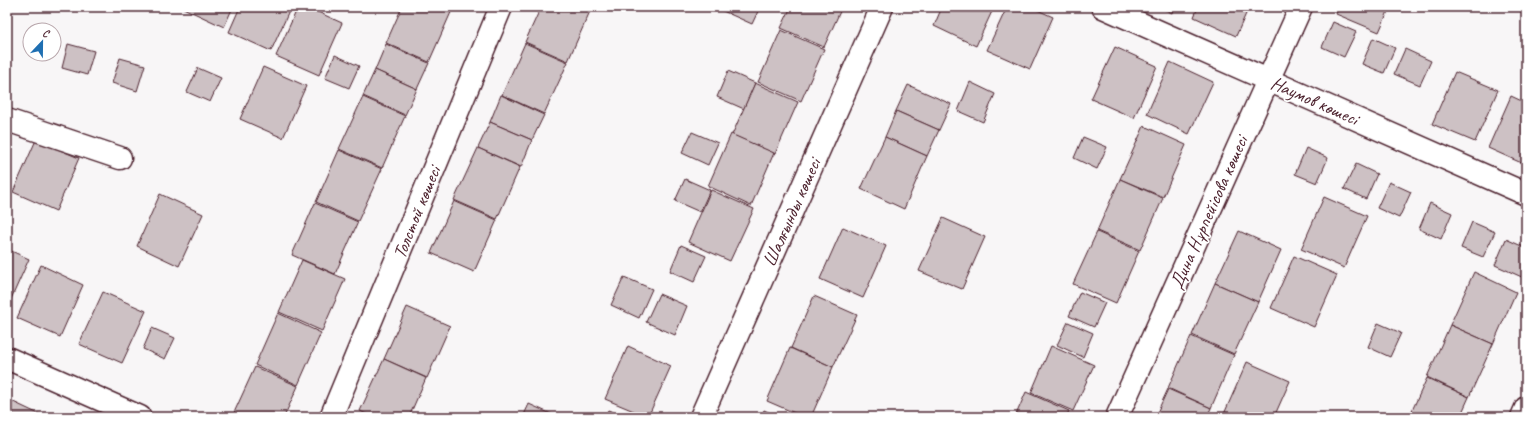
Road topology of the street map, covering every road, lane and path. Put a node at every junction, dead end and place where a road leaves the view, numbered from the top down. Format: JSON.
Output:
{"nodes":[{"id":1,"x":501,"y":7,"type":"edge"},
{"id":2,"x":882,"y":7,"type":"edge"},
{"id":3,"x":1103,"y":7,"type":"edge"},
{"id":4,"x":1300,"y":7,"type":"edge"},
{"id":5,"x":1268,"y":79,"type":"junction"},
{"id":6,"x":7,"y":120,"type":"edge"},
{"id":7,"x":120,"y":158,"type":"dead end"},
{"id":8,"x":1526,"y":194,"type":"edge"},
{"id":9,"x":7,"y":358,"type":"edge"},
{"id":10,"x":1526,"y":408,"type":"edge"},
{"id":11,"x":140,"y":417,"type":"edge"},
{"id":12,"x":332,"y":417,"type":"edge"},
{"id":13,"x":701,"y":417,"type":"edge"},
{"id":14,"x":1117,"y":417,"type":"edge"},
{"id":15,"x":1522,"y":417,"type":"edge"}],
"edges":[{"from":1,"to":12,"type":"street","name":"Толстой көшесі"},
{"from":2,"to":13,"type":"street","name":"Шалғынды көшесі"},
{"from":3,"to":5,"type":"street","name":"Наумов көшесі"},
{"from":4,"to":5,"type":"street","name":"Дина Нұрпейісова көшесі"},
{"from":5,"to":8,"type":"street","name":"Наумов көшесі"},
{"from":5,"to":14,"type":"street","name":"Дина Нұрпейісова көшесі"},
{"from":6,"to":7,"type":"street"},
{"from":9,"to":11,"type":"street"},
{"from":10,"to":15,"type":"street"}]}
